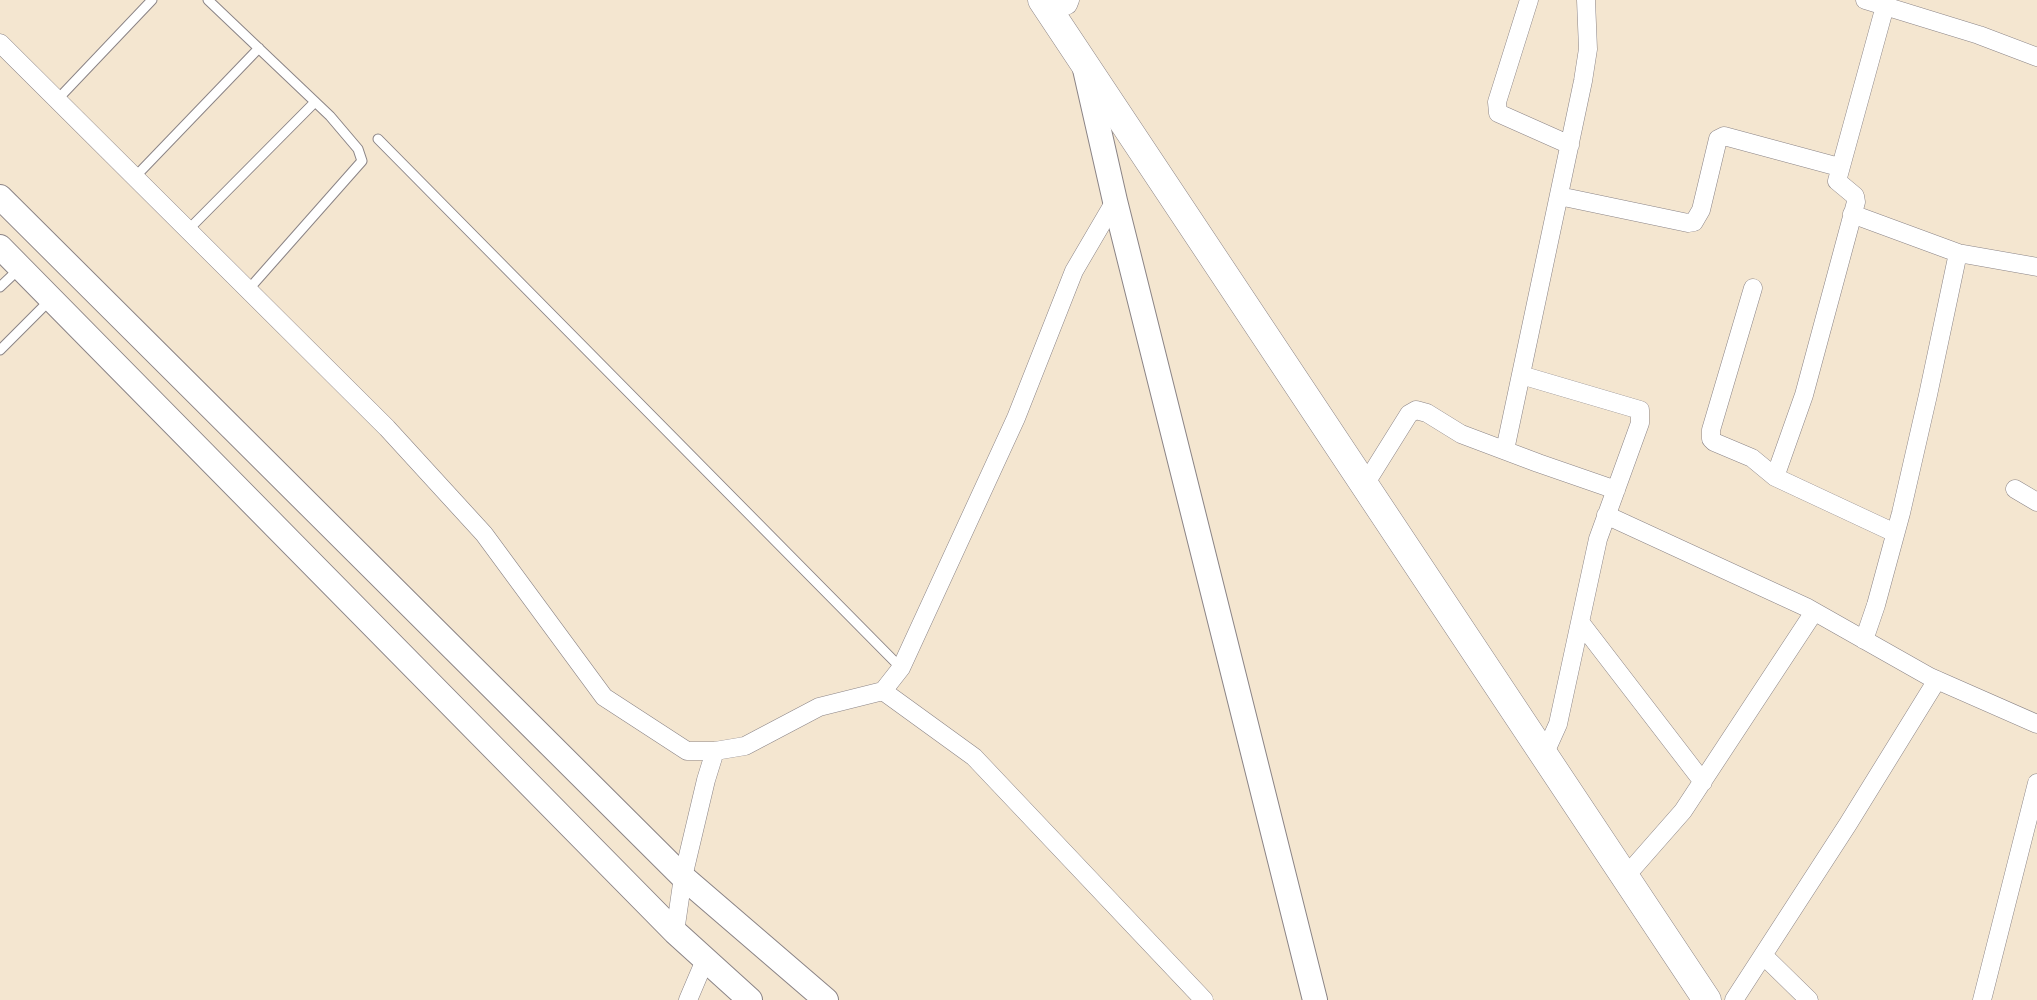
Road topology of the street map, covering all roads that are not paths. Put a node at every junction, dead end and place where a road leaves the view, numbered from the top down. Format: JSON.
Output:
{"nodes":[{"id":1,"x":152,"y":0,"type":"edge"},
{"id":2,"x":208,"y":0,"type":"edge"},
{"id":3,"x":1529,"y":0,"type":"edge"},
{"id":4,"x":1586,"y":0,"type":"edge"},
{"id":5,"x":1865,"y":0,"type":"edge"},
{"id":6,"x":1054,"y":4,"type":"edge"},
{"id":7,"x":1885,"y":6,"type":"junction"},
{"id":8,"x":0,"y":43,"type":"edge"},
{"id":9,"x":259,"y":48,"type":"junction"},
{"id":10,"x":2037,"y":57,"type":"edge"},
{"id":11,"x":1083,"y":63,"type":"junction"},
{"id":12,"x":57,"y":100,"type":"junction"},
{"id":13,"x":315,"y":102,"type":"junction"},
{"id":14,"x":378,"y":139,"type":"dead end"},
{"id":15,"x":1570,"y":145,"type":"junction"},
{"id":16,"x":1840,"y":167,"type":"junction"},
{"id":17,"x":135,"y":177,"type":"junction"},
{"id":18,"x":0,"y":196,"type":"edge"},
{"id":19,"x":1559,"y":196,"type":"junction"},
{"id":20,"x":1115,"y":201,"type":"junction"},
{"id":21,"x":1852,"y":214,"type":"junction"},
{"id":22,"x":188,"y":230,"type":"junction"},
{"id":23,"x":38,"y":234,"type":"junction"},
{"id":24,"x":1958,"y":253,"type":"junction"},
{"id":25,"x":11,"y":257,"type":"edge"},
{"id":26,"x":2037,"y":266,"type":"edge"},
{"id":27,"x":73,"y":270,"type":"junction"},
{"id":28,"x":0,"y":287,"type":"edge"},
{"id":29,"x":1753,"y":288,"type":"dead end"},
{"id":30,"x":248,"y":290,"type":"junction"},
{"id":31,"x":49,"y":297,"type":"junction"},
{"id":32,"x":0,"y":350,"type":"edge"},
{"id":33,"x":1520,"y":375,"type":"junction"},
{"id":34,"x":239,"y":435,"type":"junction"},
{"id":35,"x":1504,"y":450,"type":"junction"},
{"id":36,"x":209,"y":459,"type":"junction"},
{"id":37,"x":1774,"y":477,"type":"junction"},
{"id":38,"x":1364,"y":486,"type":"junction"},
{"id":39,"x":2015,"y":489,"type":"dead end"},
{"id":40,"x":1616,"y":490,"type":"junction"},
{"id":41,"x":2037,"y":502,"type":"edge"},
{"id":42,"x":1606,"y":515,"type":"junction"},
{"id":43,"x":1895,"y":533,"type":"junction"},
{"id":44,"x":1814,"y":612,"type":"junction"},
{"id":45,"x":1580,"y":622,"type":"junction"},
{"id":46,"x":1864,"y":640,"type":"junction"},
{"id":47,"x":901,"y":668,"type":"junction"},
{"id":48,"x":1937,"y":680,"type":"junction"},
{"id":49,"x":883,"y":691,"type":"junction"},
{"id":50,"x":2037,"y":724,"type":"edge"},
{"id":51,"x":715,"y":751,"type":"junction"},
{"id":52,"x":1544,"y":756,"type":"junction"},
{"id":53,"x":1703,"y":782,"type":"junction"},
{"id":54,"x":2037,"y":783,"type":"edge"},
{"id":55,"x":683,"y":877,"type":"junction"},
{"id":56,"x":1625,"y":877,"type":"junction"},
{"id":57,"x":674,"y":932,"type":"junction"},
{"id":58,"x":1763,"y":955,"type":"junction"},
{"id":59,"x":705,"y":960,"type":"junction"},
{"id":60,"x":688,"y":1000,"type":"edge"},
{"id":61,"x":750,"y":1000,"type":"edge"},
{"id":62,"x":826,"y":1000,"type":"edge"},
{"id":63,"x":1204,"y":1000,"type":"edge"},
{"id":64,"x":1315,"y":1000,"type":"edge"},
{"id":65,"x":1707,"y":1000,"type":"edge"},
{"id":66,"x":1734,"y":1000,"type":"edge"},
{"id":67,"x":1809,"y":1000,"type":"edge"},
{"id":68,"x":1982,"y":1000,"type":"edge"}],
"edges":[{"from":1,"to":12,"type":"lane"},
{"from":2,"to":9,"type":"lane"},
{"from":3,"to":15,"type":"street"},
{"from":4,"to":15,"type":"street"},
{"from":5,"to":7,"type":"street"},
{"from":6,"to":11,"type":"main road"},
{"from":7,"to":10,"type":"street"},
{"from":7,"to":16,"type":"street"},
{"from":8,"to":12,"type":"street"},
{"from":9,"to":13,"type":"lane"},
{"from":9,"to":17,"type":"lane"},
{"from":11,"to":20,"type":"street"},
{"from":11,"to":38,"type":"main road"},
{"from":12,"to":17,"type":"street"},
{"from":13,"to":22,"type":"lane"},
{"from":13,"to":30,"type":"lane"},
{"from":14,"to":47,"type":"lane"},
{"from":15,"to":19,"type":"street"},
{"from":16,"to":19,"type":"street"},
{"from":16,"to":21,"type":"street"},
{"from":17,"to":22,"type":"street"},
{"from":18,"to":23,"type":"street"},
{"from":19,"to":33,"type":"street"},
{"from":20,"to":47,"type":"street"},
{"from":20,"to":64,"type":"street"},
{"from":21,"to":24,"type":"street"},
{"from":21,"to":37,"type":"street"},
{"from":22,"to":30,"type":"street"},
{"from":23,"to":25,"type":"street"},
{"from":23,"to":27,"type":"street"},
{"from":24,"to":26,"type":"street"},
{"from":24,"to":43,"type":"street"},
{"from":25,"to":28,"type":"lane"},
{"from":25,"to":31,"type":"street"},
{"from":27,"to":31,"type":"street"},
{"from":27,"to":34,"type":"street"},
{"from":29,"to":37,"type":"street"},
{"from":30,"to":51,"type":"street"},
{"from":31,"to":32,"type":"lane"},
{"from":31,"to":36,"type":"street"},
{"from":33,"to":35,"type":"street"},
{"from":33,"to":40,"type":"street"},
{"from":34,"to":36,"type":"street"},
{"from":34,"to":55,"type":"street"},
{"from":35,"to":38,"type":"street"},
{"from":35,"to":40,"type":"street"},
{"from":36,"to":57,"type":"street"},
{"from":37,"to":43,"type":"street"},
{"from":38,"to":52,"type":"main road"},
{"from":39,"to":41,"type":"street"},
{"from":40,"to":42,"type":"street"},
{"from":42,"to":44,"type":"street"},
{"from":42,"to":45,"type":"street"},
{"from":43,"to":46,"type":"street"},
{"from":44,"to":46,"type":"street"},
{"from":44,"to":53,"type":"street"},
{"from":45,"to":52,"type":"street"},
{"from":45,"to":53,"type":"street"},
{"from":46,"to":48,"type":"street"},
{"from":47,"to":49,"type":"street"},
{"from":48,"to":50,"type":"street"},
{"from":48,"to":58,"type":"street"},
{"from":49,"to":51,"type":"street"},
{"from":49,"to":63,"type":"street"},
{"from":51,"to":55,"type":"street"},
{"from":52,"to":56,"type":"main road"},
{"from":53,"to":56,"type":"street"},
{"from":54,"to":68,"type":"street"},
{"from":55,"to":57,"type":"street"},
{"from":55,"to":62,"type":"street"},
{"from":56,"to":65,"type":"main road"},
{"from":57,"to":59,"type":"street"},
{"from":58,"to":66,"type":"street"},
{"from":58,"to":67,"type":"street"},
{"from":59,"to":60,"type":"street"},
{"from":59,"to":61,"type":"street"}]}
